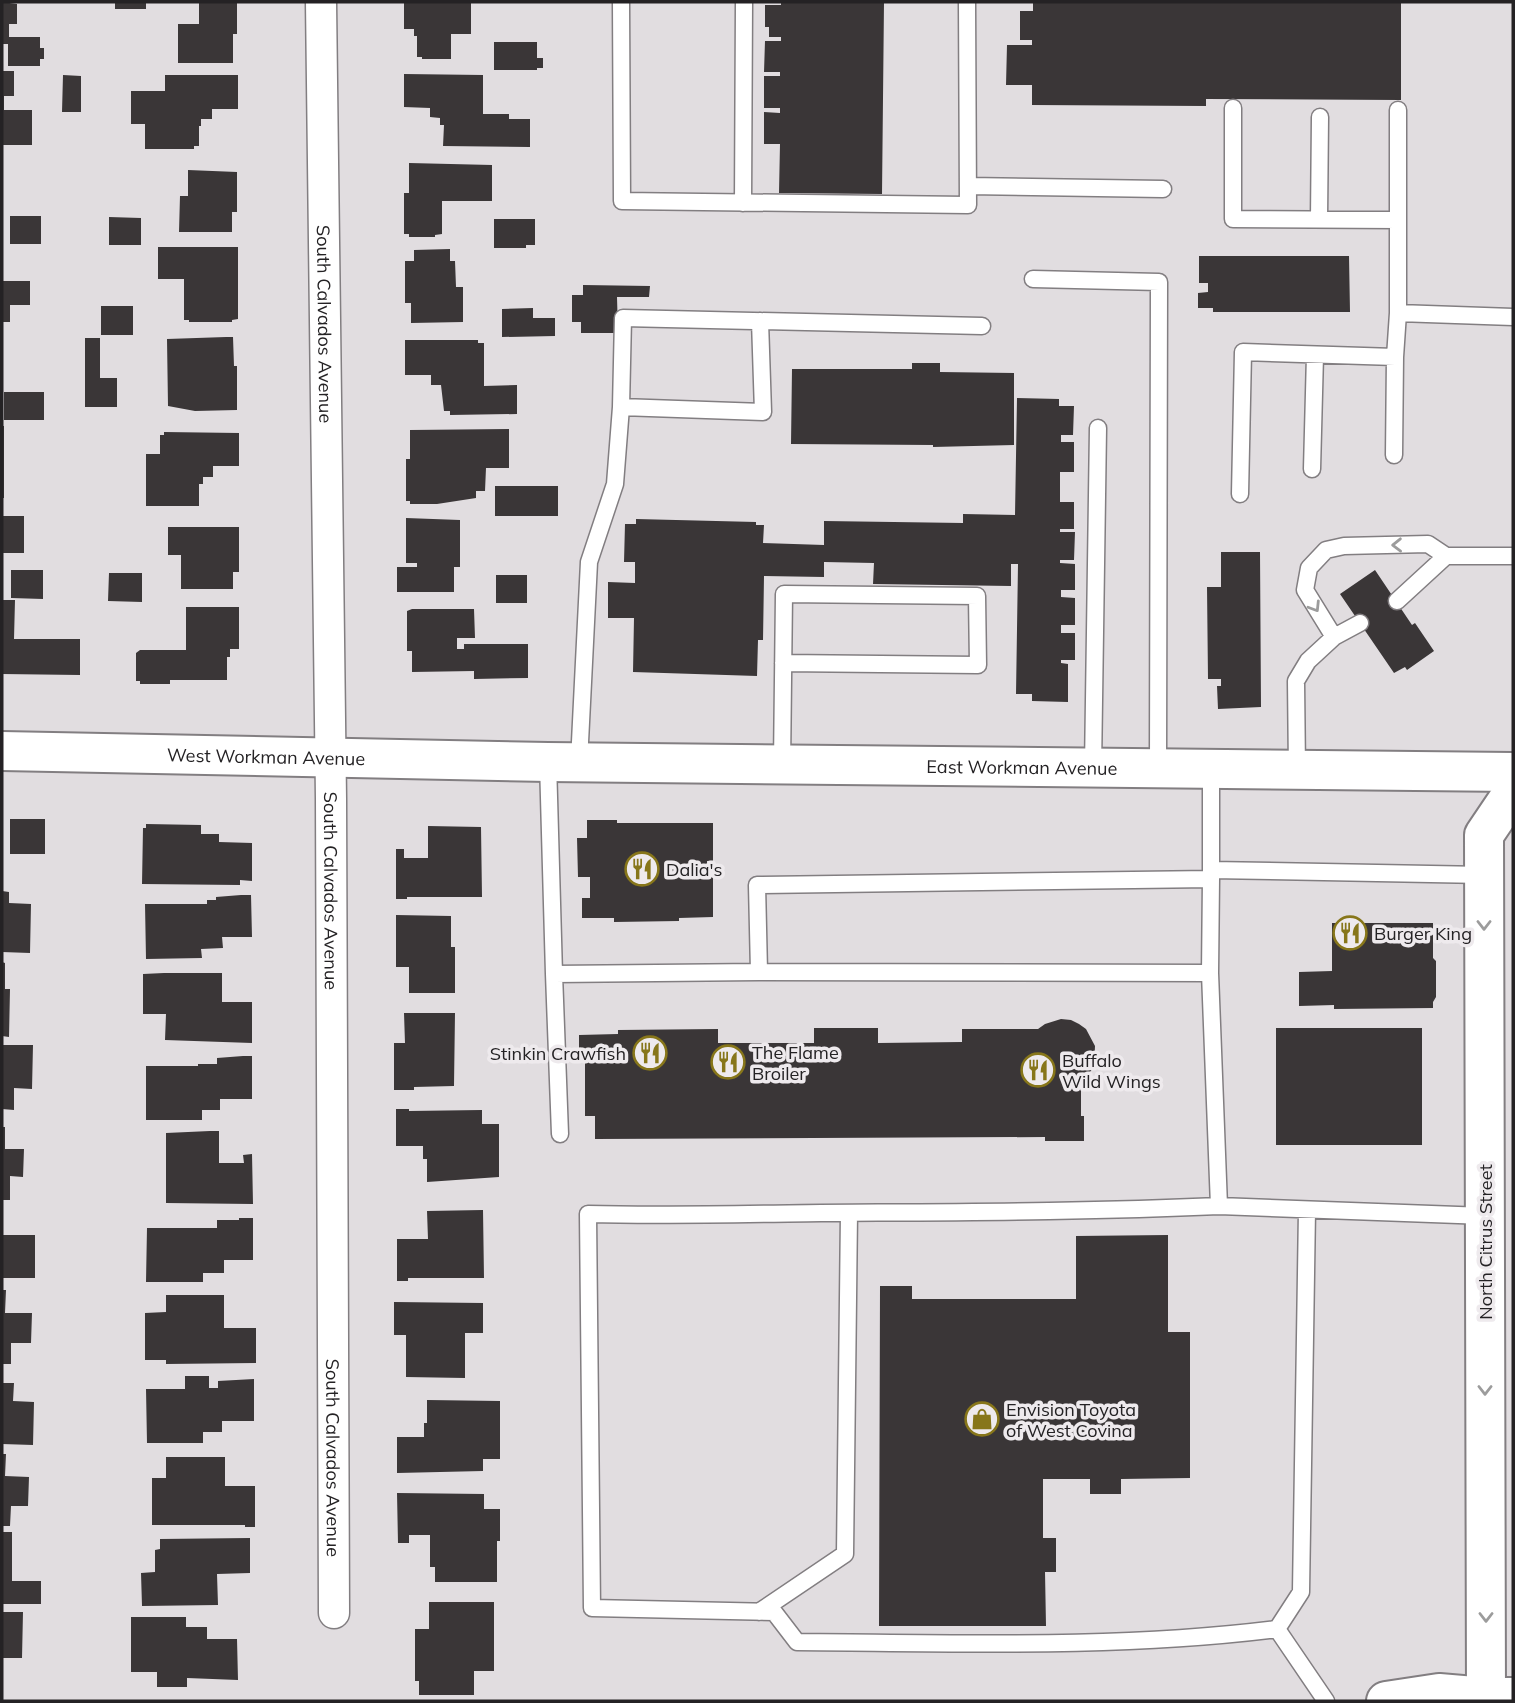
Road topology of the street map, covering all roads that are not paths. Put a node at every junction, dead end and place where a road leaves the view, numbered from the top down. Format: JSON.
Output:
{"nodes":[{"id":1,"x":321,"y":2,"type":"edge"},
{"id":2,"x":621,"y":2,"type":"edge"},
{"id":3,"x":744,"y":2,"type":"edge"},
{"id":4,"x":967,"y":2,"type":"edge"},
{"id":5,"x":1233,"y":108,"type":"dead end"},
{"id":6,"x":1398,"y":110,"type":"dead end"},
{"id":7,"x":1320,"y":117,"type":"dead end"},
{"id":8,"x":968,"y":187,"type":"junction"},
{"id":9,"x":1163,"y":189,"type":"dead end"},
{"id":10,"x":743,"y":203,"type":"junction"},
{"id":11,"x":1319,"y":219,"type":"junction"},
{"id":12,"x":1398,"y":220,"type":"junction"},
{"id":13,"x":1033,"y":279,"type":"dead end"},
{"id":14,"x":1398,"y":313,"type":"junction"},
{"id":15,"x":1513,"y":317,"type":"edge"},
{"id":16,"x":760,"y":321,"type":"junction"},
{"id":17,"x":982,"y":326,"type":"dead end"},
{"id":18,"x":1315,"y":355,"type":"junction"},
{"id":19,"x":1395,"y":357,"type":"junction"},
{"id":20,"x":621,"y":407,"type":"junction"},
{"id":21,"x":1098,"y":428,"type":"dead end"},
{"id":22,"x":1394,"y":455,"type":"dead end"},
{"id":23,"x":1312,"y":469,"type":"dead end"},
{"id":24,"x":1240,"y":494,"type":"dead end"},
{"id":25,"x":1446,"y":556,"type":"junction"},
{"id":26,"x":1513,"y":556,"type":"edge"},
{"id":27,"x":1397,"y":601,"type":"dead end"},
{"id":28,"x":1360,"y":623,"type":"dead end"},
{"id":29,"x":1334,"y":637,"type":"junction"},
{"id":30,"x":783,"y":663,"type":"junction"},
{"id":31,"x":2,"y":751,"type":"edge"},
{"id":32,"x":330,"y":758,"type":"junction"},
{"id":33,"x":553,"y":762,"type":"junction"},
{"id":34,"x":782,"y":765,"type":"junction"},
{"id":35,"x":1093,"y":768,"type":"junction"},
{"id":36,"x":1158,"y":768,"type":"junction"},
{"id":37,"x":1211,"y":769,"type":"junction"},
{"id":38,"x":1297,"y":770,"type":"junction"},
{"id":39,"x":1513,"y":772,"type":"edge"},
{"id":40,"x":1513,"y":792,"type":"edge"},
{"id":41,"x":1211,"y":875,"type":"junction"},
{"id":42,"x":1484,"y":875,"type":"junction"},
{"id":43,"x":759,"y":972,"type":"junction"},
{"id":44,"x":554,"y":974,"type":"junction"},
{"id":45,"x":1210,"y":974,"type":"junction"},
{"id":46,"x":560,"y":1134,"type":"dead end"},
{"id":47,"x":1219,"y":1206,"type":"junction"},
{"id":48,"x":1307,"y":1210,"type":"junction"},
{"id":49,"x":849,"y":1213,"type":"junction"},
{"id":50,"x":1485,"y":1216,"type":"junction"},
{"id":51,"x":759,"y":1612,"type":"junction"},
{"id":52,"x":334,"y":1613,"type":"dead end"},
{"id":53,"x":1277,"y":1629,"type":"junction"},
{"id":54,"x":1495,"y":1698,"type":"edge"},
{"id":55,"x":1325,"y":1701,"type":"edge"},
{"id":56,"x":1386,"y":1701,"type":"edge"}],
"edges":[{"from":1,"to":32,"type":"street","name":"South Calvados Avenue"},
{"from":2,"to":10,"type":"lane"},
{"from":3,"to":10,"type":"lane"},
{"from":4,"to":8,"type":"lane"},
{"from":5,"to":11,"type":"lane"},
{"from":6,"to":12,"type":"lane"},
{"from":7,"to":11,"type":"lane"},
{"from":8,"to":9,"type":"lane"},
{"from":8,"to":10,"type":"lane"},
{"from":11,"to":12,"type":"lane"},
{"from":12,"to":14,"type":"lane"},
{"from":13,"to":36,"type":"lane"},
{"from":14,"to":15,"type":"lane"},
{"from":14,"to":19,"type":"lane"},
{"from":16,"to":17,"type":"lane"},
{"from":16,"to":20,"type":"lane"},
{"from":16,"to":20,"type":"lane"},
{"from":18,"to":19,"type":"lane"},
{"from":18,"to":23,"type":"lane"},
{"from":18,"to":24,"type":"lane"},
{"from":19,"to":22,"type":"lane"},
{"from":20,"to":33,"type":"lane"},
{"from":21,"to":35,"type":"lane"},
{"from":25,"to":26,"type":"lane"},
{"from":25,"to":27,"type":"lane"},
{"from":25,"to":29,"type":"lane","one_way":true},
{"from":28,"to":29,"type":"lane"},
{"from":29,"to":38,"type":"lane"},
{"from":30,"to":30,"type":"lane"},
{"from":30,"to":34,"type":"lane"},
{"from":31,"to":32,"type":"street","name":"West Workman Avenue"},
{"from":32,"to":33,"type":"street","name":"West Workman Avenue"},
{"from":32,"to":52,"type":"street","name":"South Calvados Avenue"},
{"from":33,"to":34,"type":"street","name":"East Workman Avenue"},
{"from":33,"to":44,"type":"lane"},
{"from":34,"to":35,"type":"street","name":"East Workman Avenue"},
{"from":35,"to":36,"type":"street","name":"East Workman Avenue"},
{"from":36,"to":37,"type":"street","name":"East Workman Avenue"},
{"from":37,"to":38,"type":"street","name":"East Workman Avenue"},
{"from":37,"to":41,"type":"lane"},
{"from":38,"to":39,"type":"street","name":"East Workman Avenue"},
{"from":40,"to":42,"type":"street","name":"North Citrus Street"},
{"from":41,"to":42,"type":"lane"},
{"from":41,"to":43,"type":"lane"},
{"from":41,"to":45,"type":"lane"},
{"from":42,"to":50,"type":"street","name":"North Citrus Street","one_way":true},
{"from":43,"to":44,"type":"lane"},
{"from":43,"to":45,"type":"lane"},
{"from":44,"to":46,"type":"lane"},
{"from":45,"to":47,"type":"lane"},
{"from":47,"to":48,"type":"lane"},
{"from":47,"to":49,"type":"lane"},
{"from":48,"to":50,"type":"lane"},
{"from":48,"to":53,"type":"lane"},
{"from":49,"to":51,"type":"lane"},
{"from":49,"to":51,"type":"lane"},
{"from":50,"to":54,"type":"street","name":"North Citrus Street","one_way":true},
{"from":51,"to":53,"type":"lane"},
{"from":53,"to":55,"type":"lane"},
{"from":54,"to":56,"type":"street"}]}
